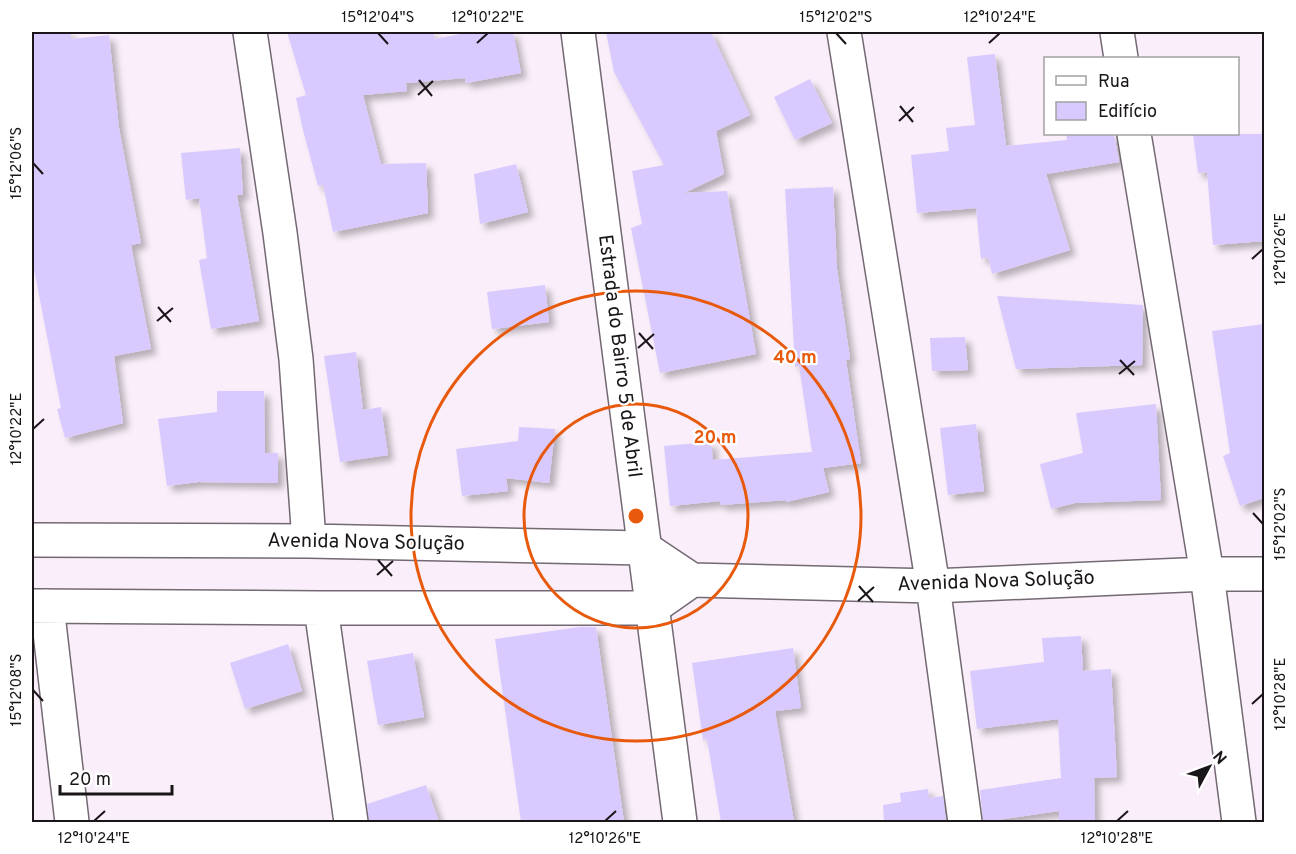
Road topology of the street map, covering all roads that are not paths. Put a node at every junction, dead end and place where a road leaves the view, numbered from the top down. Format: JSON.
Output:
{"nodes":[{"id":1,"x":249,"y":32,"type":"edge"},
{"id":2,"x":578,"y":32,"type":"edge"},
{"id":3,"x":844,"y":32,"type":"edge"},
{"id":4,"x":1117,"y":32,"type":"edge"},
{"id":5,"x":1121,"y":57,"type":"edge"},
{"id":6,"x":1134,"y":135,"type":"edge"},
{"id":7,"x":32,"y":540,"type":"edge"},
{"id":8,"x":309,"y":541,"type":"junction"},
{"id":9,"x":644,"y":548,"type":"junction"},
{"id":10,"x":1207,"y":574,"type":"junction"},
{"id":11,"x":1264,"y":574,"type":"edge"},
{"id":12,"x":692,"y":580,"type":"junction"},
{"id":13,"x":933,"y":586,"type":"junction"},
{"id":14,"x":39,"y":606,"type":"edge"},
{"id":15,"x":321,"y":608,"type":"junction"},
{"id":16,"x":652,"y":608,"type":"junction"},
{"id":17,"x":72,"y":822,"type":"edge"},
{"id":18,"x":351,"y":822,"type":"edge"},
{"id":19,"x":680,"y":822,"type":"edge"},
{"id":20,"x":965,"y":822,"type":"edge"},
{"id":21,"x":1239,"y":822,"type":"edge"}],
"edges":[{"from":1,"to":8,"type":"street"},
{"from":2,"to":9,"type":"street","name":"Estrada do Bairro 5 de Abril"},
{"from":3,"to":13,"type":"street"},
{"from":4,"to":5,"type":"street"},
{"from":6,"to":10,"type":"street"},
{"from":7,"to":8,"type":"street","name":"Avenida Nova Solução"},
{"from":8,"to":9,"type":"street","name":"Avenida Nova Solução"},
{"from":9,"to":12,"type":"street"},
{"from":9,"to":16,"type":"street","name":"Estrada do Bairro 5 de Abril"},
{"from":10,"to":11,"type":"street","name":"Avenida Nova Solução"},
{"from":10,"to":13,"type":"street","name":"Avenida Nova Solução"},
{"from":10,"to":21,"type":"street"},
{"from":12,"to":13,"type":"street","name":"Avenida Nova Solução"},
{"from":12,"to":16,"type":"street"},
{"from":13,"to":20,"type":"street"},
{"from":14,"to":15,"type":"street"},
{"from":14,"to":17,"type":"street"},
{"from":15,"to":16,"type":"street"},
{"from":15,"to":18,"type":"street"},
{"from":16,"to":19,"type":"street","name":"Estrada do Bairro 5 de Abril"}]}
